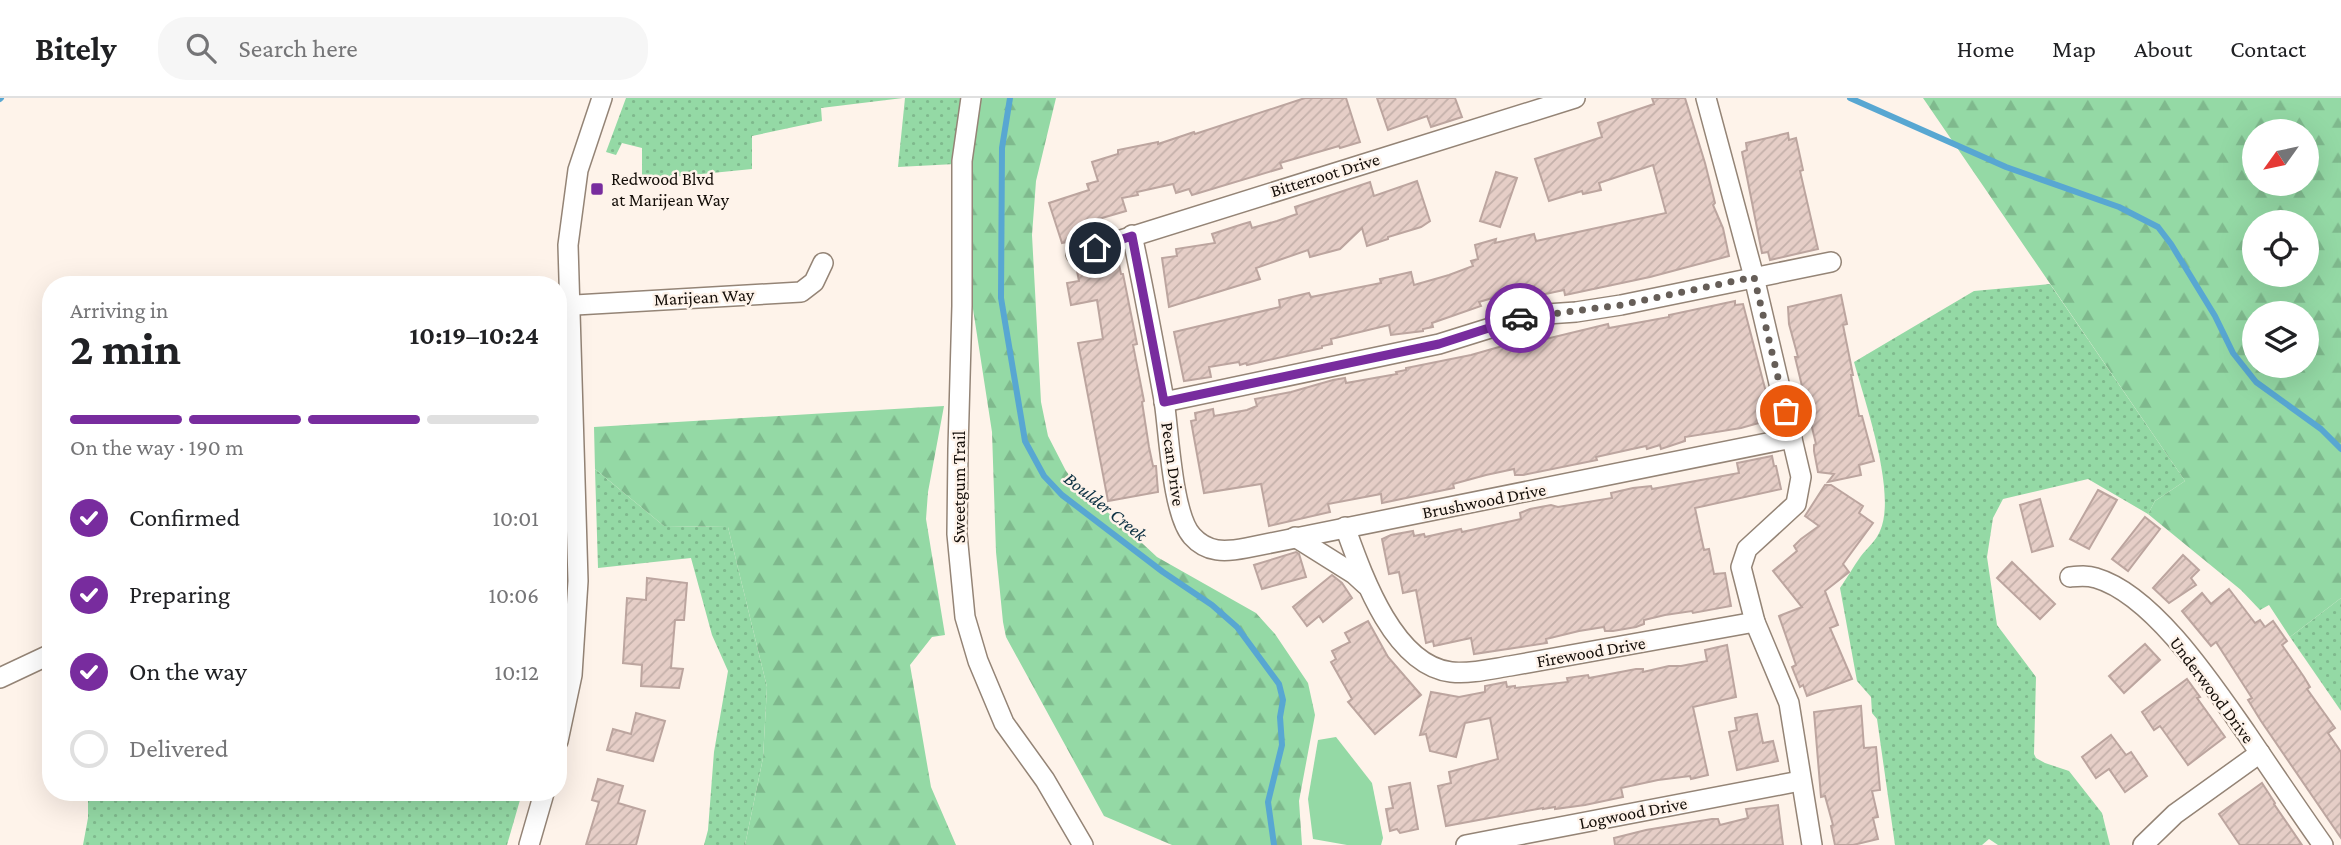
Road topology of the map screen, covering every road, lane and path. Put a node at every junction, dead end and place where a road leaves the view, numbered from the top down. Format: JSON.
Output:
{"nodes":[{"id":1,"x":602,"y":98,"type":"edge"},
{"id":2,"x":971,"y":98,"type":"edge"},
{"id":3,"x":1575,"y":98,"type":"edge"},
{"id":4,"x":1706,"y":98,"type":"edge"},
{"id":5,"x":1132,"y":236,"type":"junction"},
{"id":6,"x":1076,"y":254,"type":"dead end"},
{"id":7,"x":1831,"y":262,"type":"dead end"},
{"id":8,"x":823,"y":263,"type":"dead end"},
{"id":9,"x":566,"y":276,"type":"edge"},
{"id":10,"x":1754,"y":277,"type":"junction"},
{"id":11,"x":567,"y":306,"type":"edge"},
{"id":12,"x":567,"y":371,"type":"edge"},
{"id":13,"x":1164,"y":402,"type":"junction"},
{"id":14,"x":1792,"y":438,"type":"junction"},
{"id":15,"x":1185,"y":526,"type":"joint"},
{"id":16,"x":1345,"y":527,"type":"junction"},
{"id":17,"x":1295,"y":537,"type":"junction"},
{"id":18,"x":2070,"y":577,"type":"dead end"},
{"id":19,"x":1367,"y":586,"type":"junction"},
{"id":20,"x":1755,"y":622,"type":"junction"},
{"id":21,"x":42,"y":658,"type":"edge"},
{"id":22,"x":0,"y":678,"type":"edge"},
{"id":23,"x":567,"y":699,"type":"edge"},
{"id":24,"x":2260,"y":753,"type":"junction"},
{"id":25,"x":1800,"y":781,"type":"junction"},
{"id":26,"x":542,"y":801,"type":"edge"},
{"id":27,"x":529,"y":845,"type":"edge"},
{"id":28,"x":1083,"y":845,"type":"edge"},
{"id":29,"x":1466,"y":845,"type":"edge"},
{"id":30,"x":1812,"y":845,"type":"edge"},
{"id":31,"x":2143,"y":845,"type":"edge"},
{"id":32,"x":2322,"y":845,"type":"edge"}],
"edges":[{"from":1,"to":9,"type":"street"},
{"from":2,"to":28,"type":"street","name":"Sweetgum Trail"},
{"from":3,"to":5,"type":"street","name":"Bitterroot Drive"},
{"from":4,"to":10,"type":"street"},
{"from":5,"to":6,"type":"street","name":"Bitterroot Drive"},
{"from":5,"to":13,"type":"street","name":"Pecan Drive"},
{"from":7,"to":10,"type":"street"},
{"from":8,"to":11,"type":"street","name":"Marijean Way"},
{"from":10,"to":13,"type":"street"},
{"from":10,"to":14,"type":"street"},
{"from":12,"to":23,"type":"street"},
{"from":13,"to":15,"type":"street","name":"Pecan Drive"},
{"from":14,"to":16,"type":"street","name":"Brushwood Drive"},
{"from":14,"to":20,"type":"street"},
{"from":15,"to":17,"type":"street","name":"Brushwood Drive"},
{"from":16,"to":17,"type":"street","name":"Brushwood Drive"},
{"from":16,"to":19,"type":"street"},
{"from":17,"to":19,"type":"street"},
{"from":18,"to":24,"type":"street","name":"Underwood Drive"},
{"from":19,"to":20,"type":"street","name":"Firewood Drive"},
{"from":20,"to":25,"type":"street"},
{"from":21,"to":22,"type":"street"},
{"from":24,"to":31,"type":"street"},
{"from":24,"to":32,"type":"street","name":"Underwood Drive"},
{"from":25,"to":29,"type":"street","name":"Logwood Drive"},
{"from":25,"to":30,"type":"street"},
{"from":26,"to":27,"type":"street"}]}
